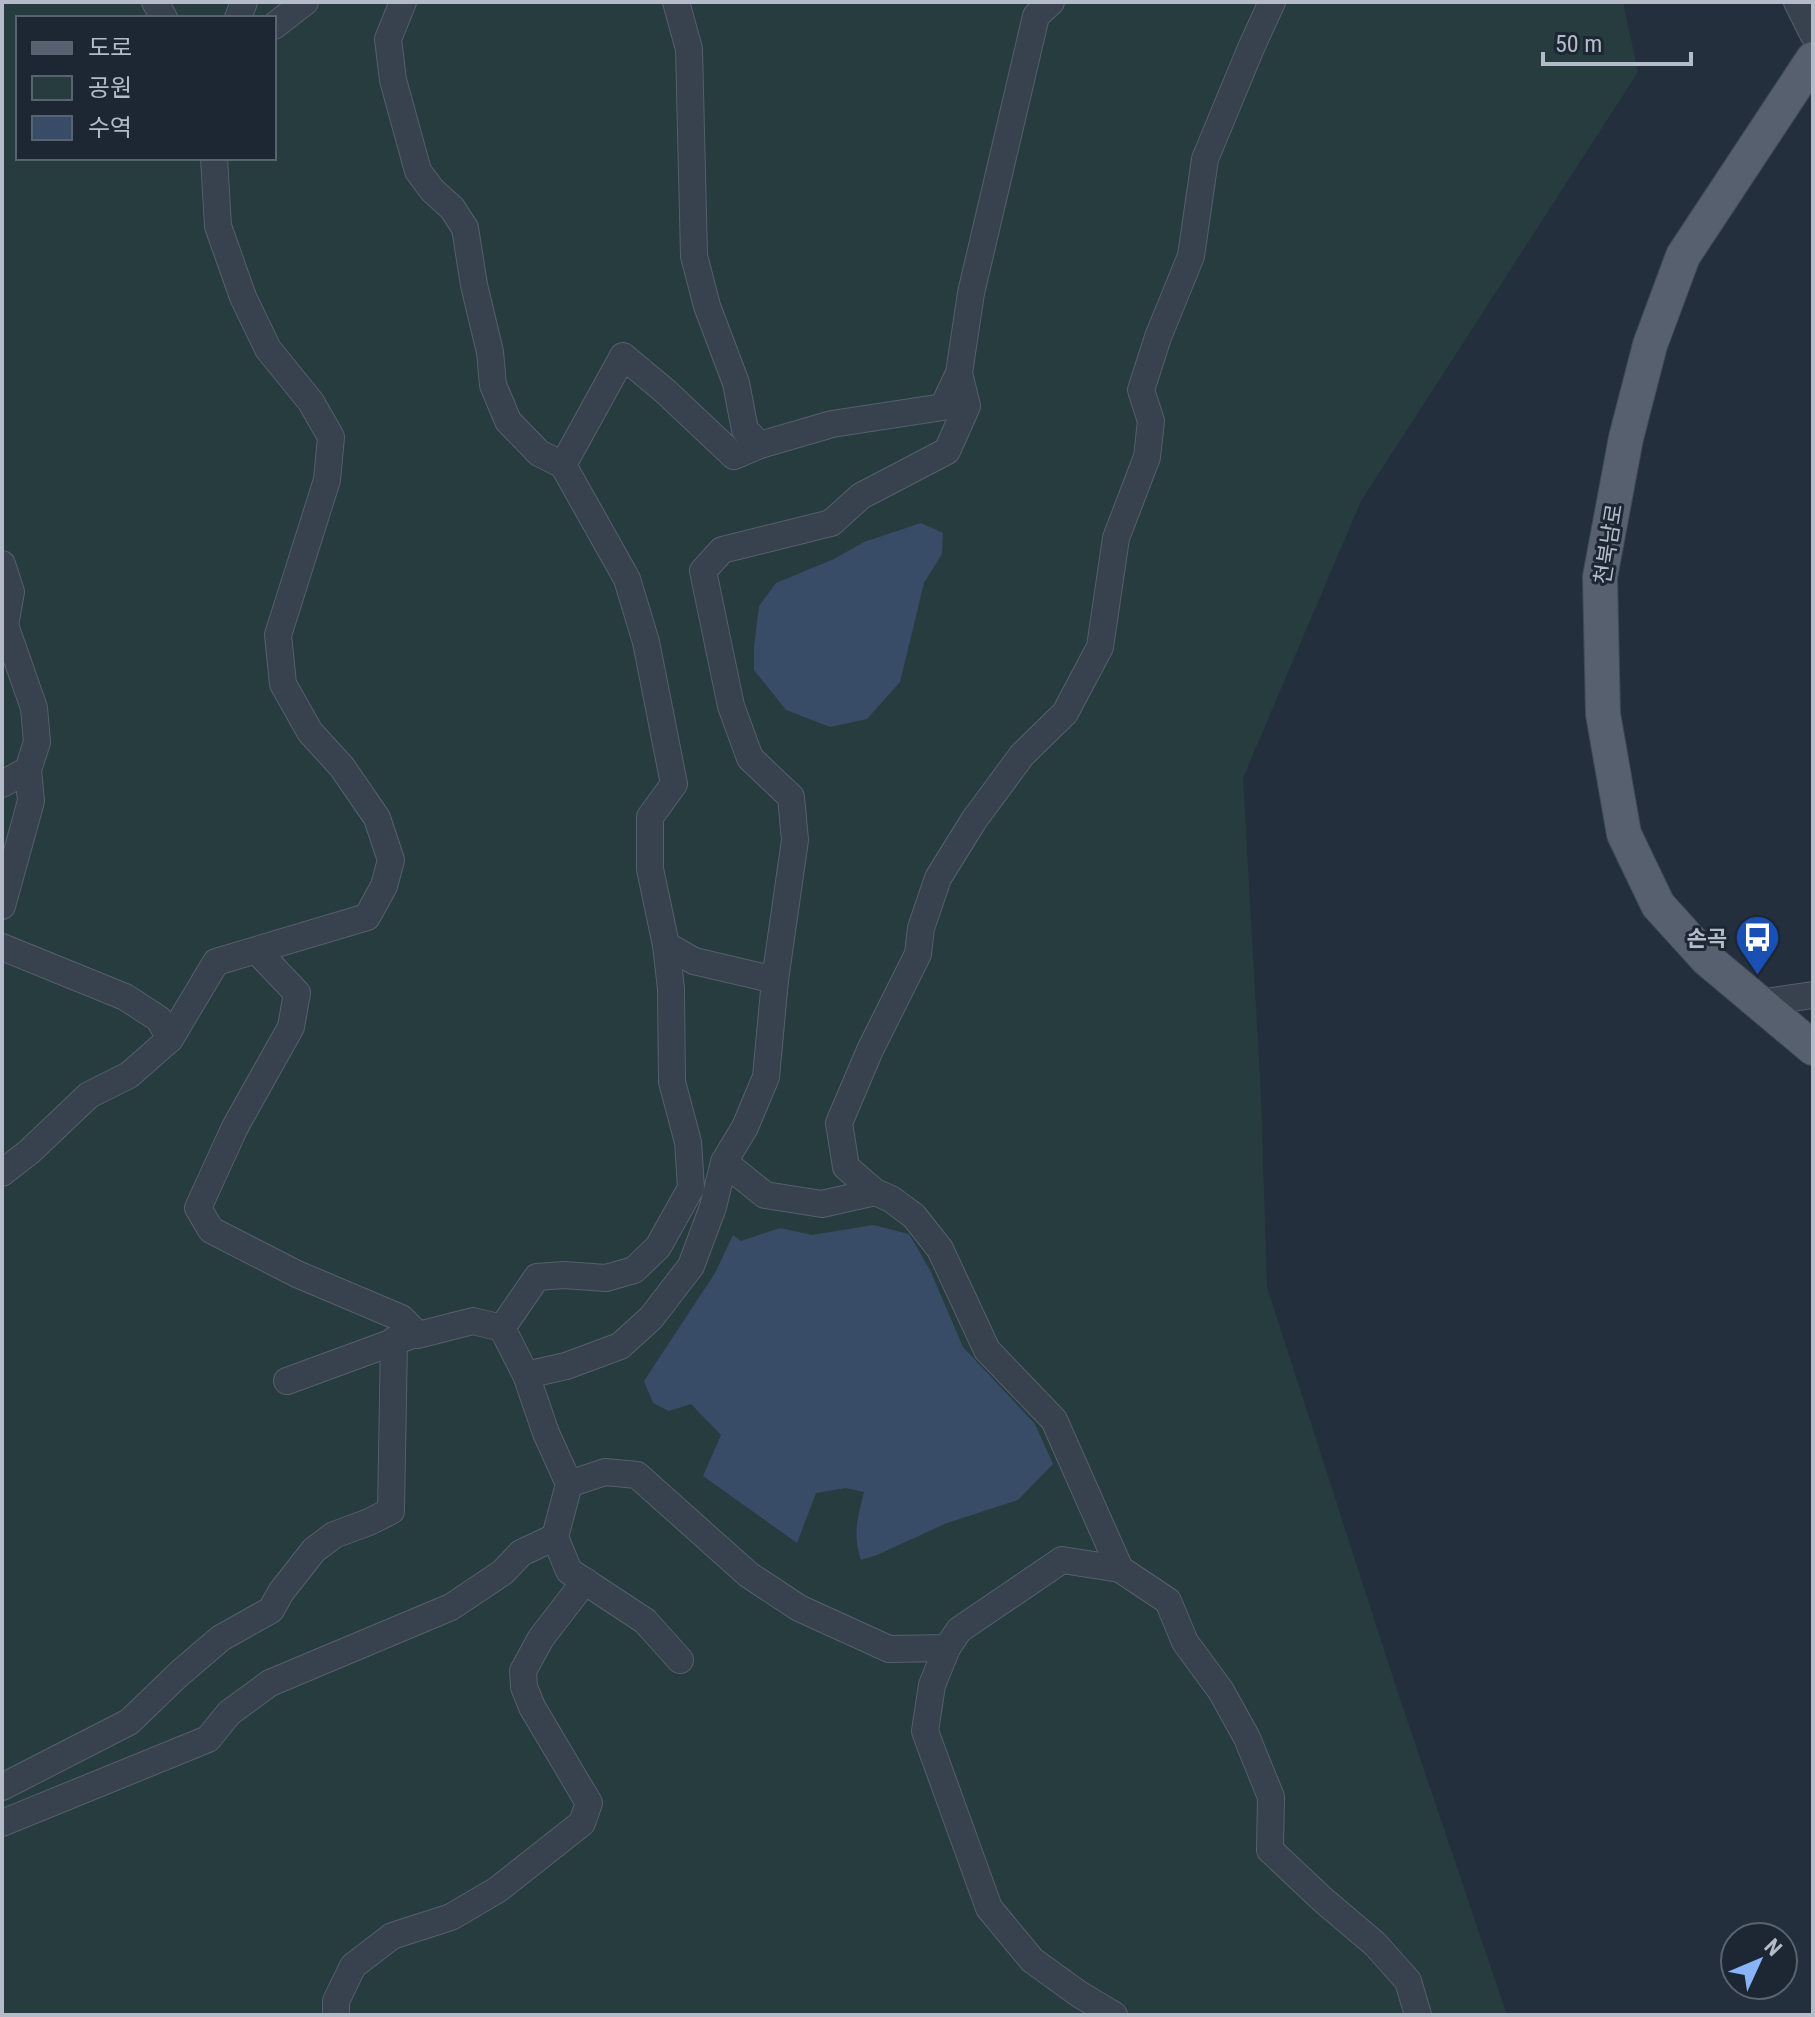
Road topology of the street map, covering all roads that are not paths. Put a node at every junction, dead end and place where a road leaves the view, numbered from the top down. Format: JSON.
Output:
{"nodes":[{"id":1,"x":305,"y":2,"type":"edge"},
{"id":2,"x":403,"y":2,"type":"edge"},
{"id":3,"x":676,"y":2,"type":"edge"},
{"id":4,"x":1272,"y":2,"type":"edge"},
{"id":5,"x":1797,"y":2,"type":"edge"},
{"id":6,"x":1038,"y":7,"type":"edge"},
{"id":7,"x":276,"y":24,"type":"edge"},
{"id":8,"x":1813,"y":34,"type":"edge"},
{"id":9,"x":1813,"y":59,"type":"edge"},
{"id":10,"x":214,"y":160,"type":"edge"},
{"id":11,"x":959,"y":373,"type":"junction"},
{"id":12,"x":760,"y":445,"type":"junction"},
{"id":13,"x":563,"y":465,"type":"junction"},
{"id":14,"x":2,"y":564,"type":"edge"},
{"id":15,"x":28,"y":770,"type":"junction"},
{"id":16,"x":2,"y":784,"type":"edge"},
{"id":17,"x":2,"y":906,"type":"edge"},
{"id":18,"x":666,"y":945,"type":"junction"},
{"id":19,"x":2,"y":947,"type":"edge"},
{"id":20,"x":257,"y":951,"type":"junction"},
{"id":21,"x":775,"y":980,"type":"junction"},
{"id":22,"x":1810,"y":999,"type":"edge"},
{"id":23,"x":1759,"y":1003,"type":"junction"},
{"id":24,"x":170,"y":1039,"type":"junction"},
{"id":25,"x":1813,"y":1048,"type":"edge"},
{"id":26,"x":724,"y":1162,"type":"junction"},
{"id":27,"x":2,"y":1173,"type":"edge"},
{"id":28,"x":875,"y":1192,"type":"junction"},
{"id":29,"x":502,"y":1328,"type":"junction"},
{"id":30,"x":406,"y":1338,"type":"junction"},
{"id":31,"x":526,"y":1375,"type":"junction"},
{"id":32,"x":287,"y":1381,"type":"dead end"},
{"id":33,"x":569,"y":1484,"type":"junction"},
{"id":34,"x":555,"y":1537,"type":"junction"},
{"id":35,"x":1120,"y":1569,"type":"junction"},
{"id":36,"x":585,"y":1581,"type":"junction"},
{"id":37,"x":947,"y":1648,"type":"junction"},
{"id":38,"x":680,"y":1660,"type":"dead end"},
{"id":39,"x":2,"y":1787,"type":"edge"},
{"id":40,"x":2,"y":1823,"type":"edge"},
{"id":41,"x":336,"y":2015,"type":"edge"},
{"id":42,"x":1114,"y":2015,"type":"edge"},
{"id":43,"x":1418,"y":2015,"type":"edge"}],
"edges":[{"from":1,"to":7,"type":"street"},
{"from":2,"to":13,"type":"street"},
{"from":3,"to":12,"type":"street"},
{"from":4,"to":28,"type":"street"},
{"from":5,"to":8,"type":"street"},
{"from":6,"to":11,"type":"street"},
{"from":9,"to":23,"type":"main road","name":"천북남로"},
{"from":10,"to":20,"type":"street"},
{"from":11,"to":12,"type":"street"},
{"from":11,"to":21,"type":"street"},
{"from":12,"to":13,"type":"street"},
{"from":13,"to":18,"type":"street"},
{"from":14,"to":15,"type":"street"},
{"from":15,"to":16,"type":"street"},
{"from":15,"to":17,"type":"street"},
{"from":18,"to":21,"type":"street"},
{"from":18,"to":29,"type":"street"},
{"from":19,"to":24,"type":"street"},
{"from":20,"to":24,"type":"street"},
{"from":20,"to":30,"type":"street"},
{"from":21,"to":26,"type":"street"},
{"from":22,"to":23,"type":"street"},
{"from":23,"to":25,"type":"main road","name":"천북남로"},
{"from":24,"to":27,"type":"street"},
{"from":26,"to":28,"type":"street"},
{"from":26,"to":31,"type":"street"},
{"from":28,"to":35,"type":"street"},
{"from":29,"to":30,"type":"street"},
{"from":29,"to":31,"type":"street"},
{"from":30,"to":32,"type":"street"},
{"from":30,"to":39,"type":"street"},
{"from":31,"to":33,"type":"street"},
{"from":33,"to":34,"type":"street"},
{"from":33,"to":37,"type":"street"},
{"from":34,"to":36,"type":"street"},
{"from":34,"to":40,"type":"street"},
{"from":35,"to":37,"type":"street"},
{"from":35,"to":43,"type":"street"},
{"from":36,"to":38,"type":"street"},
{"from":36,"to":41,"type":"street"},
{"from":37,"to":42,"type":"street"}]}
